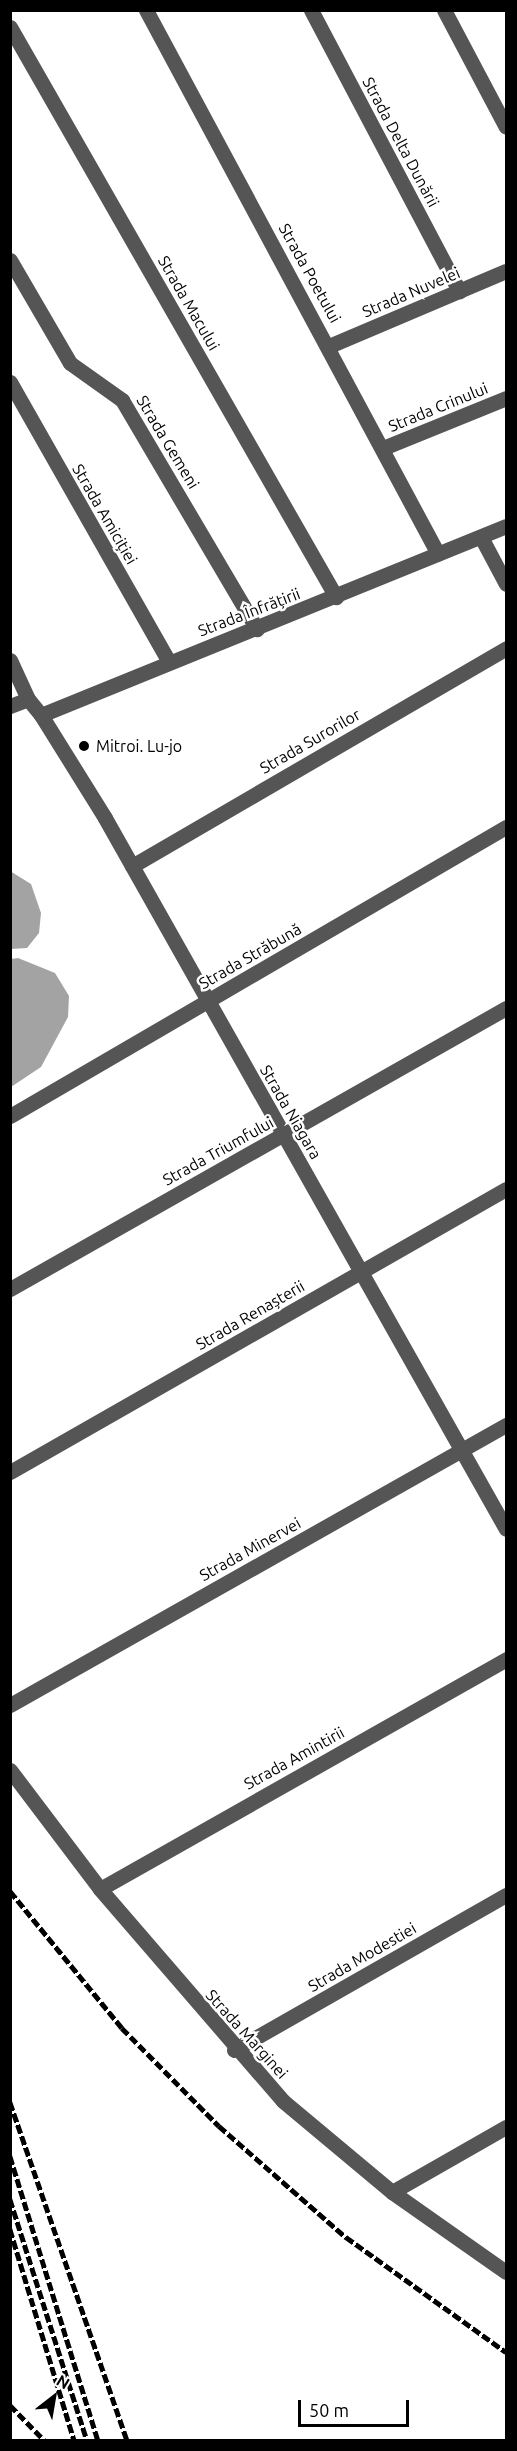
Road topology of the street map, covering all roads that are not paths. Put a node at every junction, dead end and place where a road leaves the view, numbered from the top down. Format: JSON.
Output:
{"nodes":[{"id":1,"x":146,"y":10,"type":"edge"},
{"id":2,"x":312,"y":10,"type":"edge"},
{"id":3,"x":444,"y":10,"type":"edge"},
{"id":4,"x":10,"y":27,"type":"edge"},
{"id":5,"x":507,"y":127,"type":"edge"},
{"id":6,"x":10,"y":260,"type":"edge"},
{"id":7,"x":507,"y":271,"type":"edge"},
{"id":8,"x":459,"y":291,"type":"junction"},
{"id":9,"x":329,"y":346,"type":"junction"},
{"id":10,"x":10,"y":382,"type":"edge"},
{"id":11,"x":507,"y":398,"type":"edge"},
{"id":12,"x":17,"y":408,"type":"edge"},
{"id":13,"x":383,"y":448,"type":"junction"},
{"id":14,"x":507,"y":526,"type":"edge"},
{"id":15,"x":480,"y":537,"type":"junction"},
{"id":16,"x":438,"y":554,"type":"junction"},
{"id":17,"x":507,"y":584,"type":"edge"},
{"id":18,"x":336,"y":597,"type":"junction"},
{"id":19,"x":257,"y":629,"type":"junction"},
{"id":20,"x":507,"y":648,"type":"edge"},
{"id":21,"x":10,"y":660,"type":"edge"},
{"id":22,"x":169,"y":662,"type":"junction"},
{"id":23,"x":28,"y":699,"type":"junction"},
{"id":24,"x":10,"y":706,"type":"edge"},
{"id":25,"x":41,"y":715,"type":"junction"},
{"id":26,"x":507,"y":827,"type":"edge"},
{"id":27,"x":132,"y":866,"type":"junction"},
{"id":28,"x":207,"y":1002,"type":"junction"},
{"id":29,"x":507,"y":1008,"type":"edge"},
{"id":30,"x":10,"y":1116,"type":"edge"},
{"id":31,"x":283,"y":1135,"type":"junction"},
{"id":32,"x":507,"y":1190,"type":"edge"},
{"id":33,"x":361,"y":1273,"type":"junction"},
{"id":34,"x":10,"y":1289,"type":"edge"},
{"id":35,"x":507,"y":1425,"type":"edge"},
{"id":36,"x":461,"y":1451,"type":"junction"},
{"id":37,"x":10,"y":1472,"type":"edge"},
{"id":38,"x":507,"y":1529,"type":"edge"},
{"id":39,"x":507,"y":1659,"type":"edge"},
{"id":40,"x":10,"y":1704,"type":"edge"},
{"id":41,"x":10,"y":1770,"type":"edge"},
{"id":42,"x":100,"y":1889,"type":"junction"},
{"id":43,"x":507,"y":1895,"type":"edge"},
{"id":44,"x":234,"y":2050,"type":"junction"},
{"id":45,"x":507,"y":2127,"type":"edge"},
{"id":46,"x":392,"y":2192,"type":"junction"},
{"id":47,"x":507,"y":2271,"type":"edge"}],
"edges":[{"from":1,"to":9,"type":"street","name":"Strada Poetului"},
{"from":2,"to":8,"type":"street","name":"Strada Delta Dunării"},
{"from":3,"to":5,"type":"street"},
{"from":4,"to":18,"type":"street","name":"Strada Macului"},
{"from":6,"to":19,"type":"street","name":"Strada Gemeni"},
{"from":7,"to":8,"type":"street","name":"Strada Nuvelei"},
{"from":8,"to":9,"type":"street","name":"Strada Nuvelei"},
{"from":9,"to":13,"type":"street","name":"Strada Poetului"},
{"from":10,"to":12,"type":"street","name":"Strada Amiciției"},
{"from":11,"to":13,"type":"street","name":"Strada Crinului"},
{"from":12,"to":22,"type":"street","name":"Strada Amiciției"},
{"from":13,"to":16,"type":"street","name":"Strada Poetului"},
{"from":14,"to":15,"type":"street","name":"Strada Înfrățirii"},
{"from":15,"to":16,"type":"street","name":"Strada Înfrățirii"},
{"from":15,"to":17,"type":"street"},
{"from":16,"to":18,"type":"street","name":"Strada Înfrățirii"},
{"from":18,"to":19,"type":"street","name":"Strada Înfrățirii"},
{"from":19,"to":22,"type":"street","name":"Strada Înfrățirii"},
{"from":20,"to":27,"type":"street","name":"Strada Surorilor"},
{"from":21,"to":23,"type":"street"},
{"from":22,"to":25,"type":"street","name":"Strada Înfrățirii"},
{"from":23,"to":24,"type":"street"},
{"from":23,"to":25,"type":"street"},
{"from":25,"to":27,"type":"street","name":"Strada Niagara"},
{"from":26,"to":28,"type":"street","name":"Strada Străbună"},
{"from":27,"to":28,"type":"street","name":"Strada Niagara"},
{"from":28,"to":30,"type":"street","name":"Strada Străbună"},
{"from":28,"to":31,"type":"street","name":"Strada Niagara"},
{"from":29,"to":31,"type":"street","name":"Strada Triumfului"},
{"from":31,"to":33,"type":"street","name":"Strada Niagara"},
{"from":31,"to":34,"type":"street","name":"Strada Triumfului"},
{"from":32,"to":33,"type":"street","name":"Strada Renașterii"},
{"from":33,"to":36,"type":"street","name":"Strada Niagara"},
{"from":33,"to":37,"type":"street","name":"Strada Renașterii"},
{"from":35,"to":36,"type":"street","name":"Strada Minervei"},
{"from":36,"to":38,"type":"street","name":"Strada Niagara"},
{"from":36,"to":40,"type":"street","name":"Strada Minervei"},
{"from":39,"to":42,"type":"street","name":"Strada Amintirii"},
{"from":41,"to":42,"type":"street","name":"Strada Marginei"},
{"from":42,"to":44,"type":"street","name":"Strada Marginei"},
{"from":43,"to":44,"type":"street","name":"Strada Modestiei"},
{"from":44,"to":46,"type":"street","name":"Strada Marginei"},
{"from":45,"to":46,"type":"street"},
{"from":46,"to":47,"type":"street","name":"Strada Marginei"}]}
